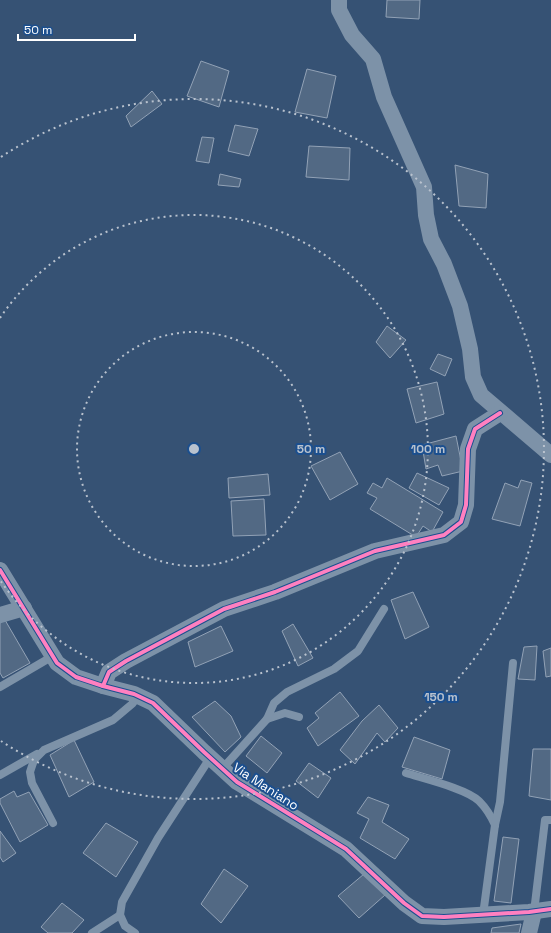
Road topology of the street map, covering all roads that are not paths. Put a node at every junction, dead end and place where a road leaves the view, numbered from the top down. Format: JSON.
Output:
{"nodes":[{"id":1,"x":339,"y":0,"type":"edge"},
{"id":2,"x":500,"y":412,"type":"junction"},
{"id":3,"x":551,"y":455,"type":"edge"},
{"id":4,"x":0,"y":570,"type":"edge"},
{"id":5,"x":24,"y":608,"type":"junction"},
{"id":6,"x":384,"y":609,"type":"dead end"},
{"id":7,"x":0,"y":614,"type":"edge"},
{"id":8,"x":53,"y":656,"type":"junction"},
{"id":9,"x":513,"y":664,"type":"dead end"},
{"id":10,"x":103,"y":686,"type":"junction"},
{"id":11,"x":0,"y":687,"type":"edge"},
{"id":12,"x":138,"y":696,"type":"junction"},
{"id":13,"x":298,"y":717,"type":"dead end"},
{"id":14,"x":267,"y":719,"type":"junction"},
{"id":15,"x":44,"y":750,"type":"junction"},
{"id":16,"x":210,"y":758,"type":"junction"},
{"id":17,"x":222,"y":769,"type":"junction"},
{"id":18,"x":406,"y":773,"type":"dead end"},
{"id":19,"x":0,"y":775,"type":"edge"},
{"id":20,"x":551,"y":820,"type":"edge"},
{"id":21,"x":53,"y":823,"type":"dead end"},
{"id":22,"x":495,"y":825,"type":"junction"},
{"id":23,"x":551,"y":909,"type":"edge"},
{"id":24,"x":534,"y":912,"type":"junction"},
{"id":25,"x":120,"y":915,"type":"junction"},
{"id":26,"x":483,"y":915,"type":"junction"},
{"id":27,"x":92,"y":933,"type":"edge"},
{"id":28,"x":135,"y":933,"type":"edge"},
{"id":29,"x":529,"y":933,"type":"edge"}],
"edges":[{"from":1,"to":2,"type":"street"},
{"from":2,"to":3,"type":"street"},
{"from":2,"to":10,"type":"street"},
{"from":4,"to":5,"type":"street","name":"Via Maniano"},
{"from":5,"to":7,"type":"street"},
{"from":5,"to":8,"type":"street","name":"Via Maniano"},
{"from":6,"to":14,"type":"lane"},
{"from":8,"to":10,"type":"street","name":"Via Maniano"},
{"from":8,"to":11,"type":"lane"},
{"from":9,"to":22,"type":"lane"},
{"from":10,"to":12,"type":"street","name":"Via Maniano"},
{"from":12,"to":15,"type":"lane"},
{"from":12,"to":16,"type":"street","name":"Via Maniano"},
{"from":13,"to":14,"type":"lane"},
{"from":14,"to":17,"type":"lane"},
{"from":15,"to":19,"type":"lane"},
{"from":15,"to":21,"type":"lane"},
{"from":16,"to":17,"type":"street","name":"Via Maniano"},
{"from":16,"to":25,"type":"lane"},
{"from":17,"to":26,"type":"street","name":"Via Maniano"},
{"from":18,"to":22,"type":"lane"},
{"from":20,"to":24,"type":"lane"},
{"from":22,"to":26,"type":"lane"},
{"from":23,"to":24,"type":"street","name":"Via Maniano"},
{"from":24,"to":26,"type":"street","name":"Via Maniano"},
{"from":24,"to":29,"type":"street"},
{"from":25,"to":27,"type":"lane"},
{"from":25,"to":28,"type":"lane"}]}
